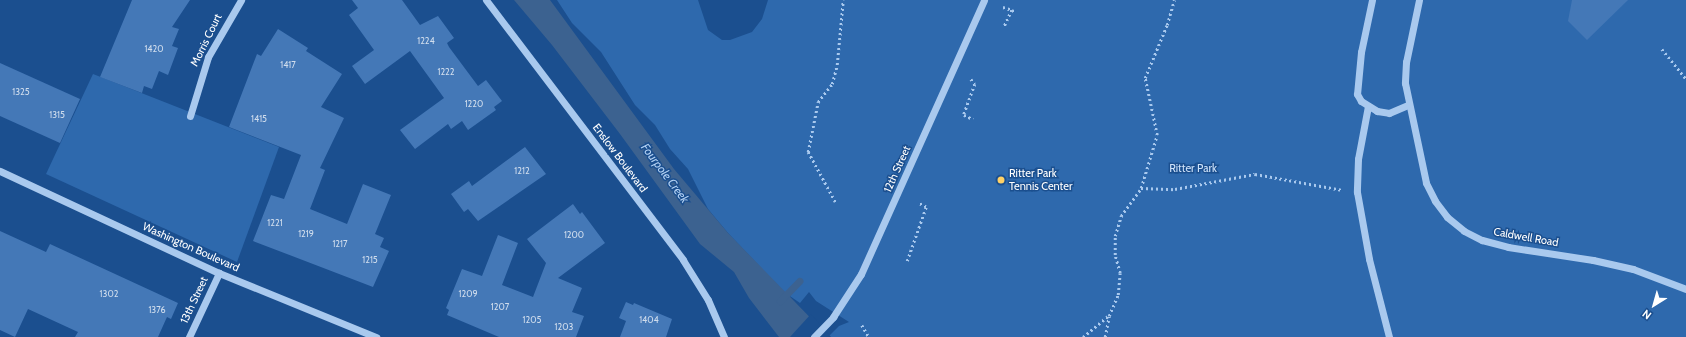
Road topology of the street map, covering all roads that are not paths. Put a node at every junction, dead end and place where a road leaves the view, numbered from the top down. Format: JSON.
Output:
{"nodes":[{"id":1,"x":241,"y":0,"type":"edge"},
{"id":2,"x":486,"y":0,"type":"edge"},
{"id":3,"x":984,"y":0,"type":"edge"},
{"id":4,"x":1372,"y":0,"type":"edge"},
{"id":5,"x":1419,"y":0,"type":"edge"},
{"id":6,"x":1408,"y":105,"type":"junction"},
{"id":7,"x":1368,"y":106,"type":"junction"},
{"id":8,"x":190,"y":116,"type":"dead end"},
{"id":9,"x":0,"y":171,"type":"edge"},
{"id":10,"x":219,"y":273,"type":"junction"},
{"id":11,"x":1686,"y":288,"type":"edge"},
{"id":12,"x":189,"y":337,"type":"edge"},
{"id":13,"x":376,"y":337,"type":"edge"},
{"id":14,"x":724,"y":337,"type":"edge"},
{"id":15,"x":814,"y":337,"type":"edge"},
{"id":16,"x":1389,"y":337,"type":"edge"}],
"edges":[{"from":1,"to":8,"type":"street","name":"Morris Court"},
{"from":2,"to":14,"type":"street","name":"Enslow Boulevard"},
{"from":3,"to":15,"type":"street","name":"12th Street"},
{"from":4,"to":7,"type":"street"},
{"from":5,"to":6,"type":"street","name":"Caldwell Road"},
{"from":6,"to":7,"type":"street"},
{"from":6,"to":11,"type":"street","name":"Caldwell Road"},
{"from":7,"to":16,"type":"street"},
{"from":9,"to":10,"type":"street","name":"Washington Boulevard"},
{"from":10,"to":12,"type":"street","name":"13th Street"},
{"from":10,"to":13,"type":"street","name":"Washington Boulevard"}]}
